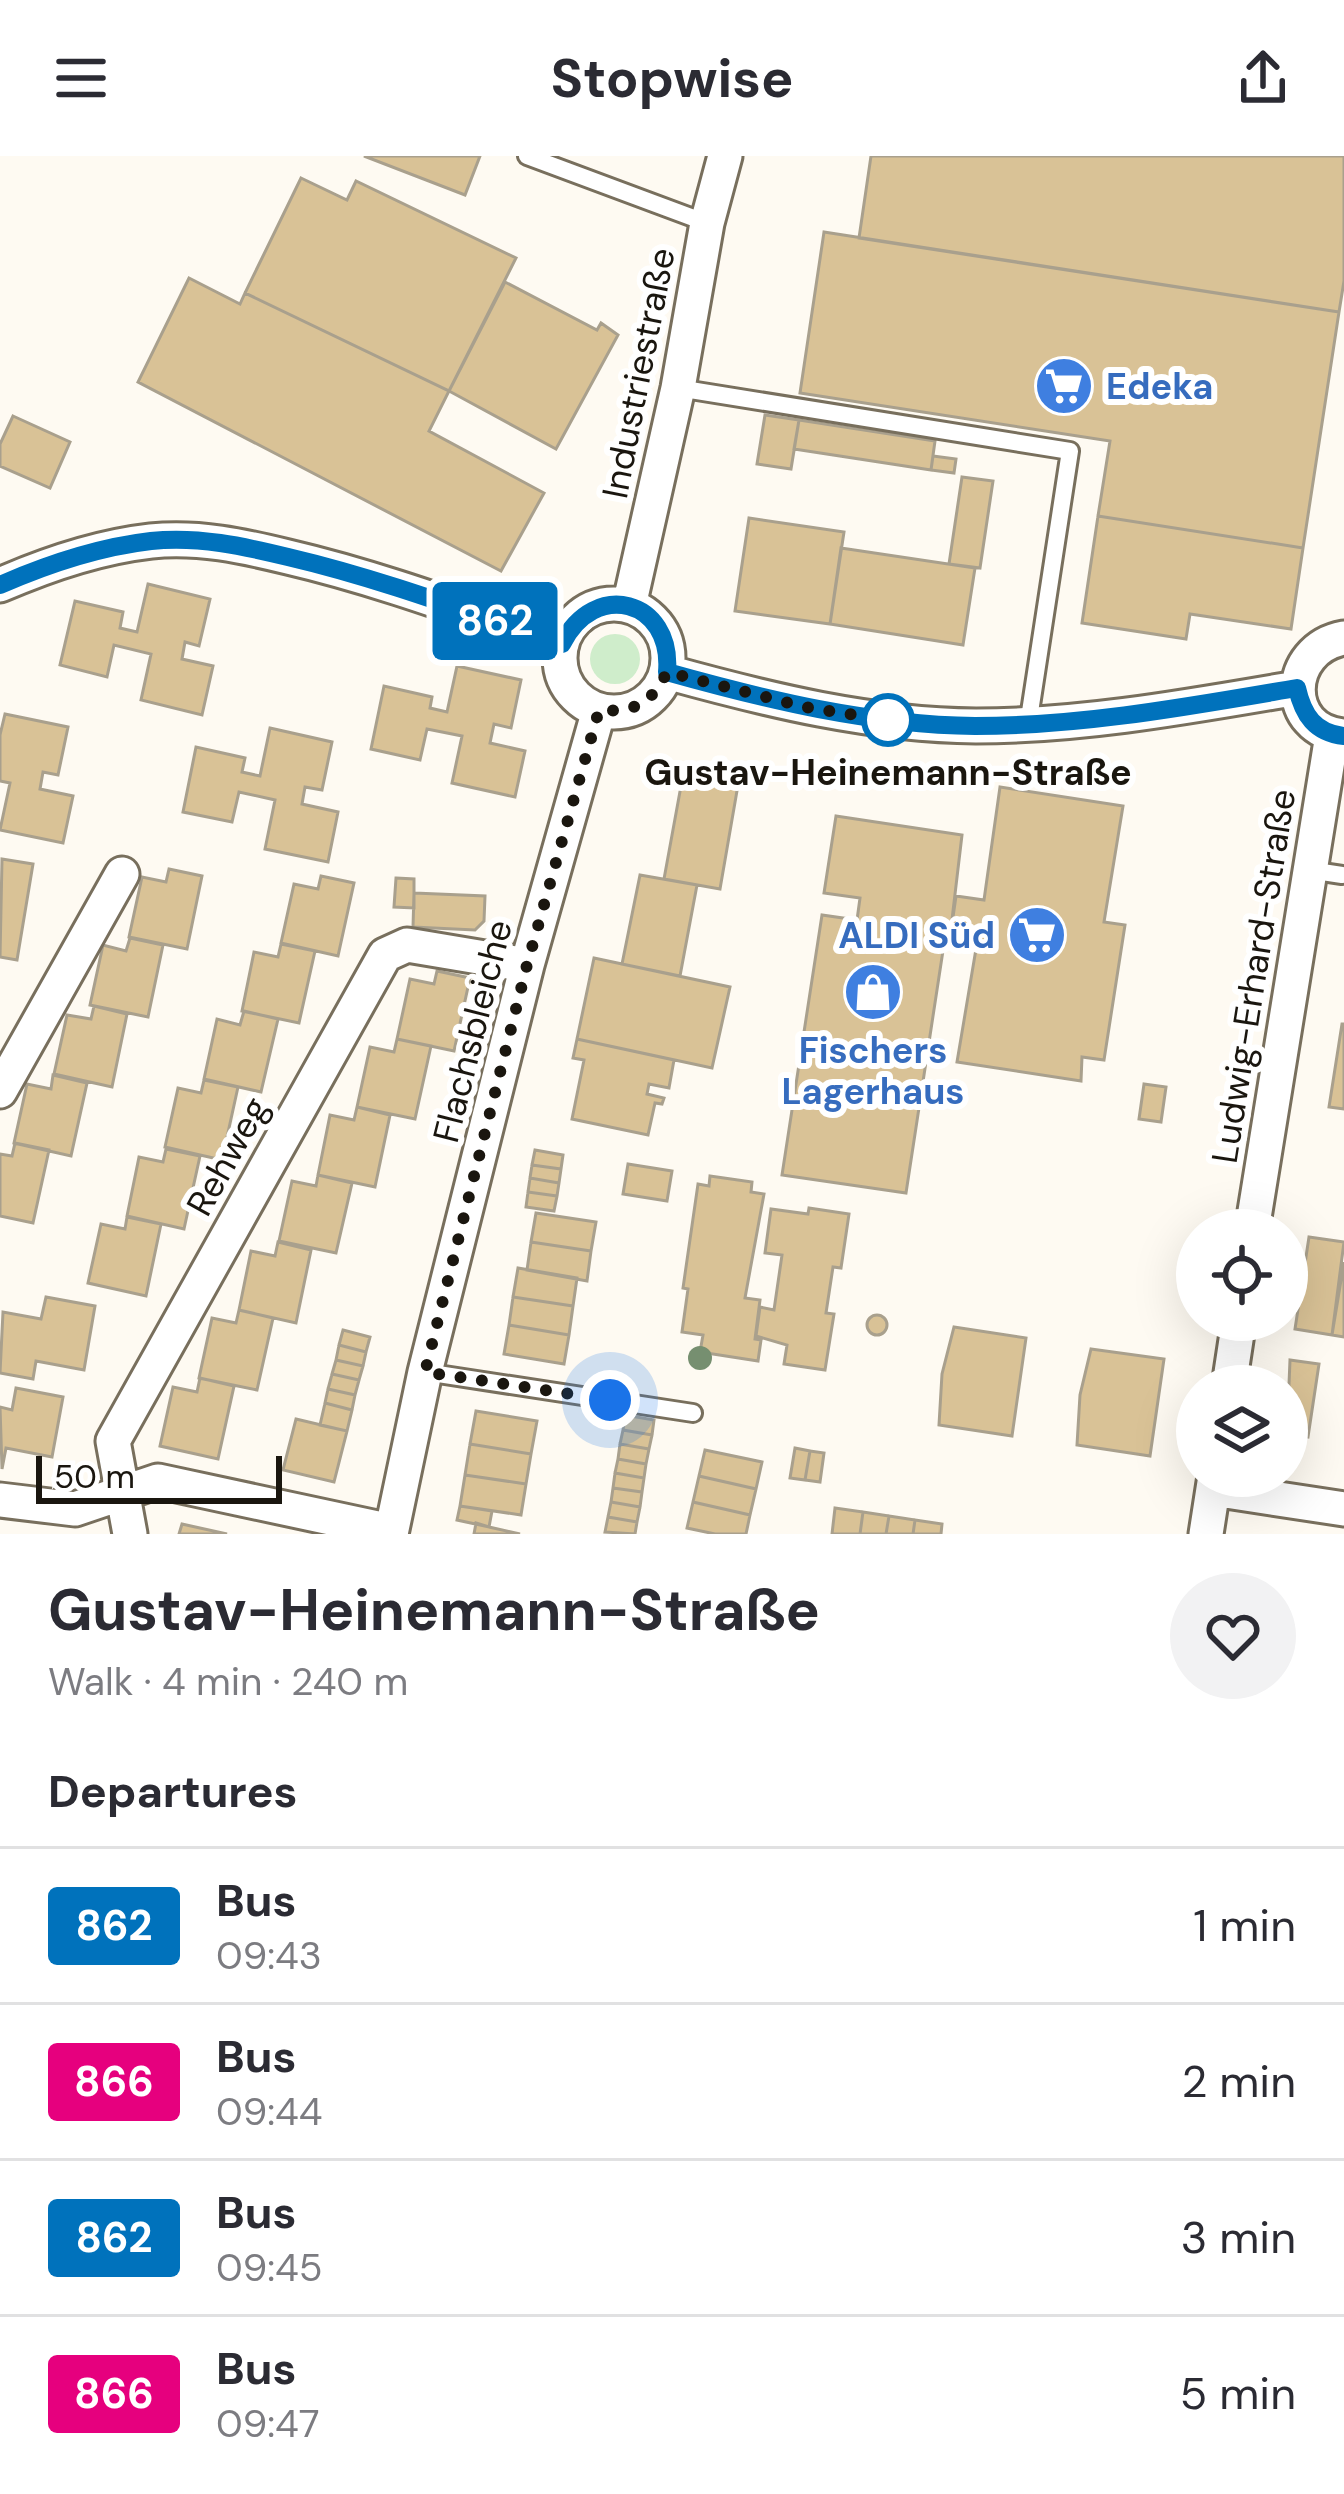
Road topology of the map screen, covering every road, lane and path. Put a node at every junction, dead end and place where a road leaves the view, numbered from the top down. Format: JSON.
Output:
{"nodes":[{"id":1,"x":526,"y":156,"type":"edge"},
{"id":2,"x":725,"y":156,"type":"edge"},
{"id":3,"x":706,"y":223,"type":"junction"},
{"id":4,"x":678,"y":388,"type":"junction"},
{"id":5,"x":0,"y":585,"type":"edge"},
{"id":6,"x":629,"y":606,"type":"junction"},
{"id":7,"x":1344,"y":638,"type":"edge"},
{"id":8,"x":562,"y":644,"type":"junction"},
{"id":9,"x":667,"y":672,"type":"junction"},
{"id":10,"x":1297,"y":688,"type":"junction"},
{"id":11,"x":599,"y":710,"type":"junction"},
{"id":12,"x":1028,"y":725,"type":"junction"},
{"id":13,"x":1338,"y":736,"type":"edge"},
{"id":14,"x":1325,"y":872,"type":"edge"},
{"id":15,"x":122,"y":874,"type":"dead end"},
{"id":16,"x":527,"y":965,"type":"junction"},
{"id":17,"x":0,"y":1090,"type":"edge"},
{"id":18,"x":1256,"y":1209,"type":"edge"},
{"id":19,"x":425,"y":1372,"type":"junction"},
{"id":20,"x":693,"y":1413,"type":"dead end"},
{"id":21,"x":121,"y":1493,"type":"junction"},
{"id":22,"x":1212,"y":1497,"type":"edge"},
{"id":23,"x":1286,"y":1497,"type":"edge"},
{"id":24,"x":0,"y":1500,"type":"edge"},
{"id":25,"x":1344,"y":1509,"type":"edge"},
{"id":26,"x":391,"y":1533,"type":"edge"},
{"id":27,"x":130,"y":1534,"type":"edge"},
{"id":28,"x":1206,"y":1534,"type":"edge"}],
"edges":[{"from":1,"to":3,"type":"lane"},
{"from":2,"to":3,"type":"street","name":"Industriestraße"},
{"from":3,"to":4,"type":"street","name":"Industriestraße"},
{"from":4,"to":6,"type":"street","name":"Industriestraße"},
{"from":4,"to":12,"type":"lane"},
{"from":5,"to":8,"type":"street"},
{"from":6,"to":8,"type":"street"},
{"from":6,"to":9,"type":"street"},
{"from":7,"to":10,"type":"street"},
{"from":8,"to":11,"type":"street"},
{"from":9,"to":11,"type":"street"},
{"from":9,"to":12,"type":"street"},
{"from":10,"to":12,"type":"street"},
{"from":10,"to":13,"type":"street"},
{"from":11,"to":16,"type":"street","name":"Flachsbleiche"},
{"from":13,"to":14,"type":"street","name":"Ludwig-Erhard-Straße"},
{"from":14,"to":18,"type":"street","name":"Ludwig-Erhard-Straße"},
{"from":15,"to":17,"type":"street"},
{"from":16,"to":19,"type":"street","name":"Flachsbleiche"},
{"from":16,"to":21,"type":"street","name":"Rehweg"},
{"from":19,"to":20,"type":"lane"},
{"from":19,"to":26,"type":"street","name":"Flachsbleiche"},
{"from":21,"to":24,"type":"street"},
{"from":21,"to":26,"type":"street"},
{"from":21,"to":27,"type":"street","name":"Rehweg"},
{"from":22,"to":28,"type":"street"},
{"from":23,"to":25,"type":"street"}]}
